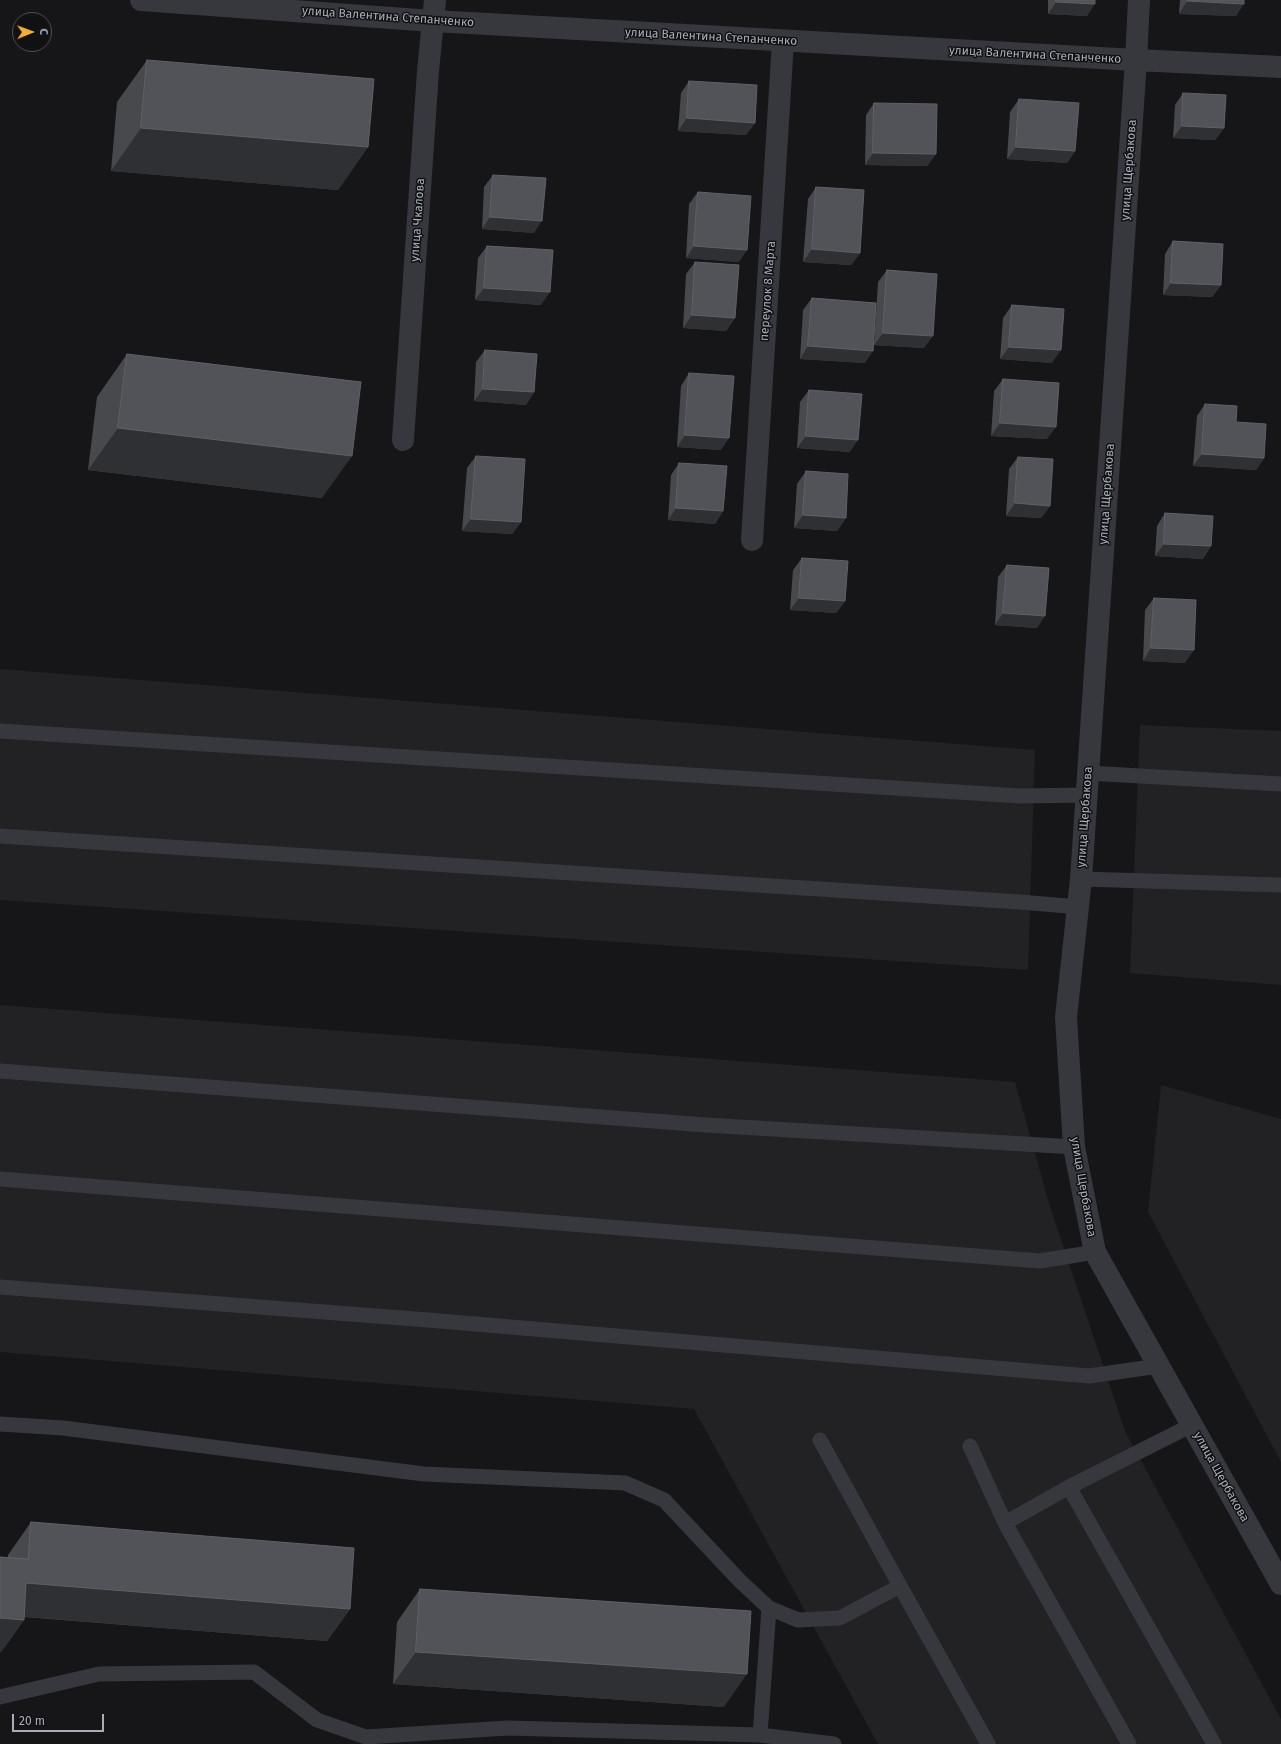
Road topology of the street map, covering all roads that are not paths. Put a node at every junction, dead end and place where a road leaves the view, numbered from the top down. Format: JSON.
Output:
{"nodes":[{"id":1,"x":142,"y":0,"type":"edge"},
{"id":2,"x":1139,"y":0,"type":"edge"},
{"id":3,"x":434,"y":10,"type":"edge"},
{"id":4,"x":783,"y":41,"type":"junction"},
{"id":5,"x":1136,"y":60,"type":"junction"},
{"id":6,"x":1281,"y":67,"type":"edge"},
{"id":7,"x":403,"y":440,"type":"dead end"},
{"id":8,"x":752,"y":540,"type":"dead end"},
{"id":9,"x":0,"y":731,"type":"edge"},
{"id":10,"x":1088,"y":773,"type":"junction"},
{"id":11,"x":1281,"y":784,"type":"edge"},
{"id":12,"x":1086,"y":795,"type":"junction"},
{"id":13,"x":0,"y":836,"type":"edge"},
{"id":14,"x":1081,"y":879,"type":"junction"},
{"id":15,"x":1281,"y":885,"type":"edge"},
{"id":16,"x":1079,"y":907,"type":"junction"},
{"id":17,"x":0,"y":1070,"type":"edge"},
{"id":18,"x":1074,"y":1147,"type":"junction"},
{"id":19,"x":0,"y":1179,"type":"edge"},
{"id":20,"x":1095,"y":1252,"type":"junction"},
{"id":21,"x":0,"y":1287,"type":"edge"},
{"id":22,"x":1159,"y":1366,"type":"junction"},
{"id":23,"x":0,"y":1424,"type":"edge"},
{"id":24,"x":1192,"y":1425,"type":"junction"},
{"id":25,"x":820,"y":1440,"type":"dead end"},
{"id":26,"x":970,"y":1446,"type":"dead end"},
{"id":27,"x":1069,"y":1487,"type":"junction"},
{"id":28,"x":1005,"y":1523,"type":"junction"},
{"id":29,"x":1281,"y":1584,"type":"edge"},
{"id":30,"x":900,"y":1586,"type":"junction"},
{"id":31,"x":769,"y":1608,"type":"junction"},
{"id":32,"x":0,"y":1697,"type":"edge"},
{"id":33,"x":760,"y":1735,"type":"junction"},
{"id":34,"x":834,"y":1744,"type":"edge"},
{"id":35,"x":988,"y":1744,"type":"edge"},
{"id":36,"x":1129,"y":1744,"type":"edge"},
{"id":37,"x":1214,"y":1744,"type":"edge"}],
"edges":[{"from":1,"to":3,"type":"street","name":"улица Валентина Степанченко"},
{"from":2,"to":5,"type":"street","name":"улица Щербакова"},
{"from":3,"to":4,"type":"street","name":"улица Валентина Степанченко"},
{"from":3,"to":7,"type":"street","name":"улица Чкалова"},
{"from":4,"to":5,"type":"street","name":"улица Валентина Степанченко"},
{"from":4,"to":8,"type":"street","name":"переулок 8 Марта"},
{"from":5,"to":6,"type":"street","name":"улица Валентина Степанченко"},
{"from":5,"to":10,"type":"street","name":"улица Щербакова"},
{"from":9,"to":12,"type":"lane"},
{"from":10,"to":11,"type":"lane"},
{"from":10,"to":12,"type":"street","name":"улица Щербакова"},
{"from":12,"to":14,"type":"street","name":"улица Щербакова"},
{"from":13,"to":16,"type":"lane"},
{"from":14,"to":15,"type":"lane"},
{"from":14,"to":16,"type":"street","name":"улица Щербакова"},
{"from":16,"to":18,"type":"street","name":"улица Щербакова"},
{"from":17,"to":18,"type":"lane"},
{"from":18,"to":20,"type":"street","name":"улица Щербакова"},
{"from":19,"to":20,"type":"lane"},
{"from":20,"to":22,"type":"street","name":"улица Щербакова"},
{"from":21,"to":22,"type":"lane"},
{"from":22,"to":24,"type":"street","name":"улица Щербакова"},
{"from":23,"to":31,"type":"lane"},
{"from":24,"to":27,"type":"lane"},
{"from":24,"to":29,"type":"street","name":"улица Щербакова"},
{"from":25,"to":30,"type":"lane"},
{"from":26,"to":28,"type":"lane"},
{"from":27,"to":28,"type":"lane"},
{"from":27,"to":37,"type":"lane"},
{"from":28,"to":36,"type":"lane"},
{"from":30,"to":31,"type":"lane"},
{"from":30,"to":35,"type":"lane"},
{"from":31,"to":33,"type":"lane"},
{"from":32,"to":33,"type":"lane"},
{"from":33,"to":34,"type":"lane"}]}
